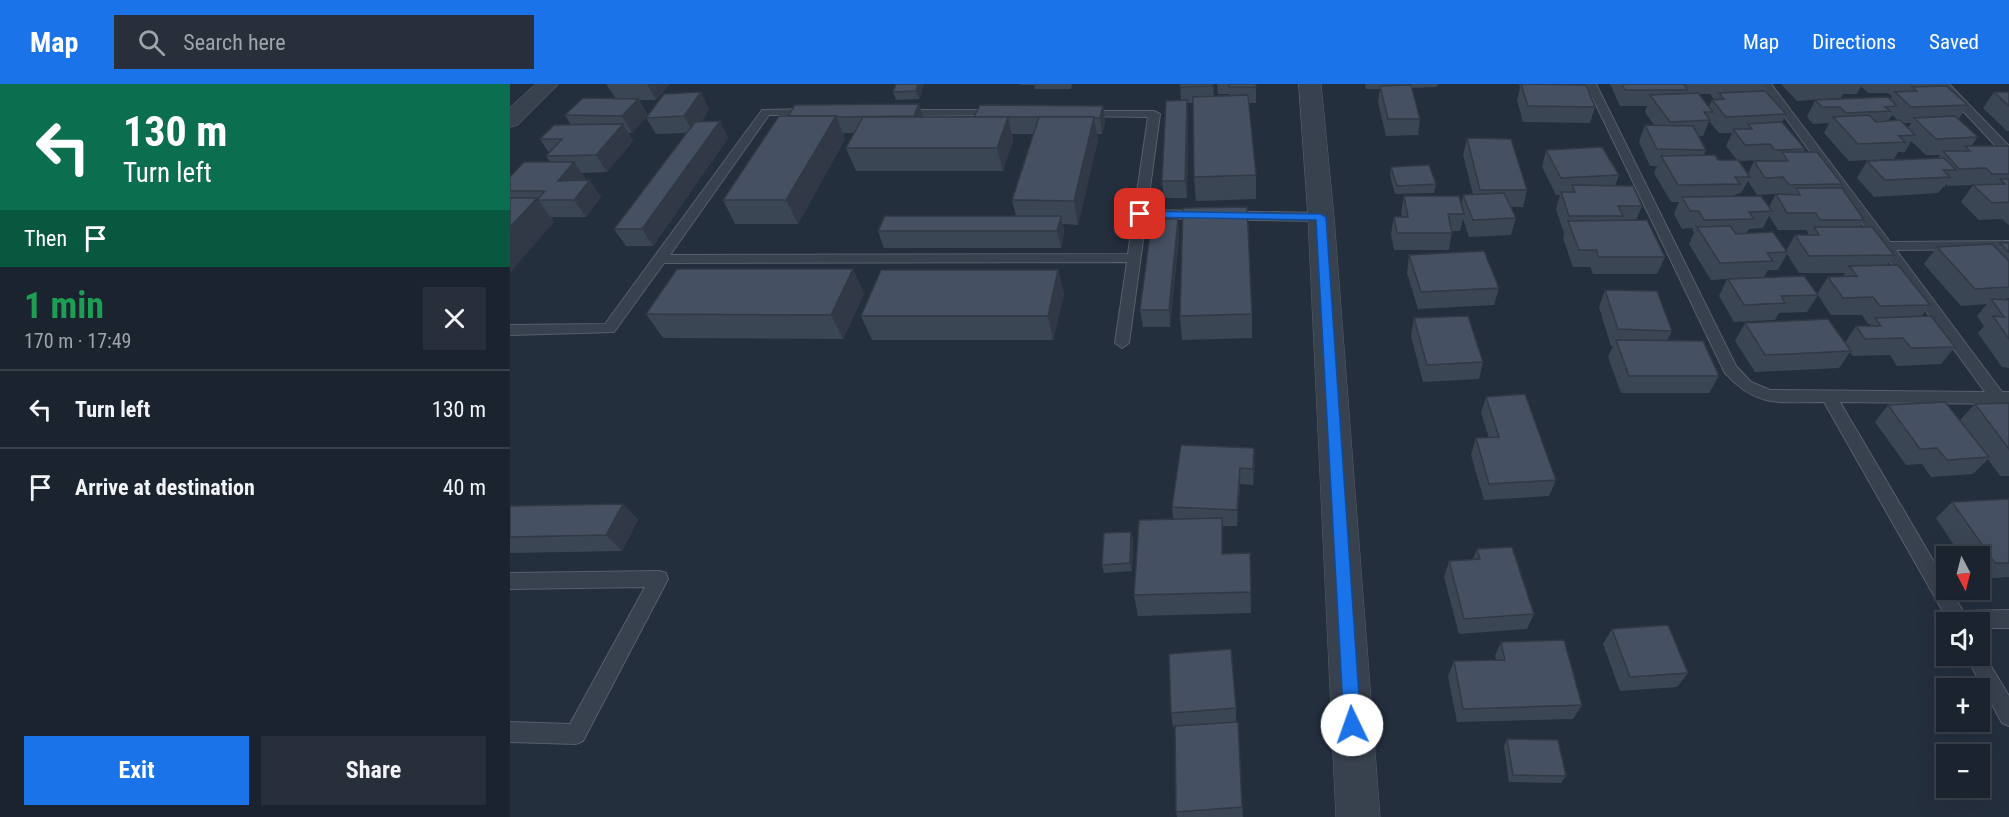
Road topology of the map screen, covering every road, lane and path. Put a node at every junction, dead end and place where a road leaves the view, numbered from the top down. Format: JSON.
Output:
{"nodes":[{"id":1,"x":548,"y":84,"type":"edge"},
{"id":2,"x":1310,"y":84,"type":"edge"},
{"id":3,"x":1591,"y":84,"type":"edge"},
{"id":4,"x":1766,"y":84,"type":"edge"},
{"id":5,"x":1944,"y":84,"type":"edge"},
{"id":6,"x":825,"y":112,"type":"edge"},
{"id":7,"x":883,"y":113,"type":"edge"},
{"id":8,"x":1013,"y":114,"type":"edge"},
{"id":9,"x":1071,"y":114,"type":"edge"},
{"id":10,"x":510,"y":120,"type":"edge"},
{"id":11,"x":2009,"y":153,"type":"edge"},
{"id":12,"x":1140,"y":214,"type":"junction"},
{"id":13,"x":1321,"y":217,"type":"junction"},
{"id":14,"x":2009,"y":245,"type":"edge"},
{"id":15,"x":1885,"y":246,"type":"junction"},
{"id":16,"x":1134,"y":258,"type":"junction"},
{"id":17,"x":660,"y":259,"type":"junction"},
{"id":18,"x":510,"y":330,"type":"edge"},
{"id":19,"x":1122,"y":343,"type":"dead end"},
{"id":20,"x":1829,"y":397,"type":"junction"},
{"id":21,"x":2004,"y":398,"type":"edge"},
{"id":22,"x":510,"y":580,"type":"edge"},
{"id":23,"x":1953,"y":612,"type":"edge"},
{"id":24,"x":2009,"y":619,"type":"edge"},
{"id":25,"x":1990,"y":620,"type":"edge"},
{"id":26,"x":1982,"y":666,"type":"edge"},
{"id":27,"x":2009,"y":716,"type":"edge"},
{"id":28,"x":510,"y":732,"type":"edge"},
{"id":29,"x":1358,"y":817,"type":"edge"}],
"edges":[{"from":1,"to":10,"type":"street"},
{"from":2,"to":13,"type":"street"},
{"from":3,"to":20,"type":"lane"},
{"from":4,"to":15,"type":"lane"},
{"from":5,"to":11,"type":"lane"},
{"from":6,"to":17,"type":"lane"},
{"from":7,"to":8,"type":"lane"},
{"from":9,"to":12,"type":"lane"},
{"from":12,"to":13,"type":"lane"},
{"from":12,"to":16,"type":"lane"},
{"from":13,"to":29,"type":"street"},
{"from":14,"to":15,"type":"lane"},
{"from":15,"to":21,"type":"lane"},
{"from":16,"to":17,"type":"lane"},
{"from":16,"to":19,"type":"lane"},
{"from":17,"to":18,"type":"lane"},
{"from":20,"to":21,"type":"lane"},
{"from":20,"to":23,"type":"lane"},
{"from":22,"to":28,"type":"lane"},
{"from":24,"to":25,"type":"lane"},
{"from":26,"to":27,"type":"lane"}]}
